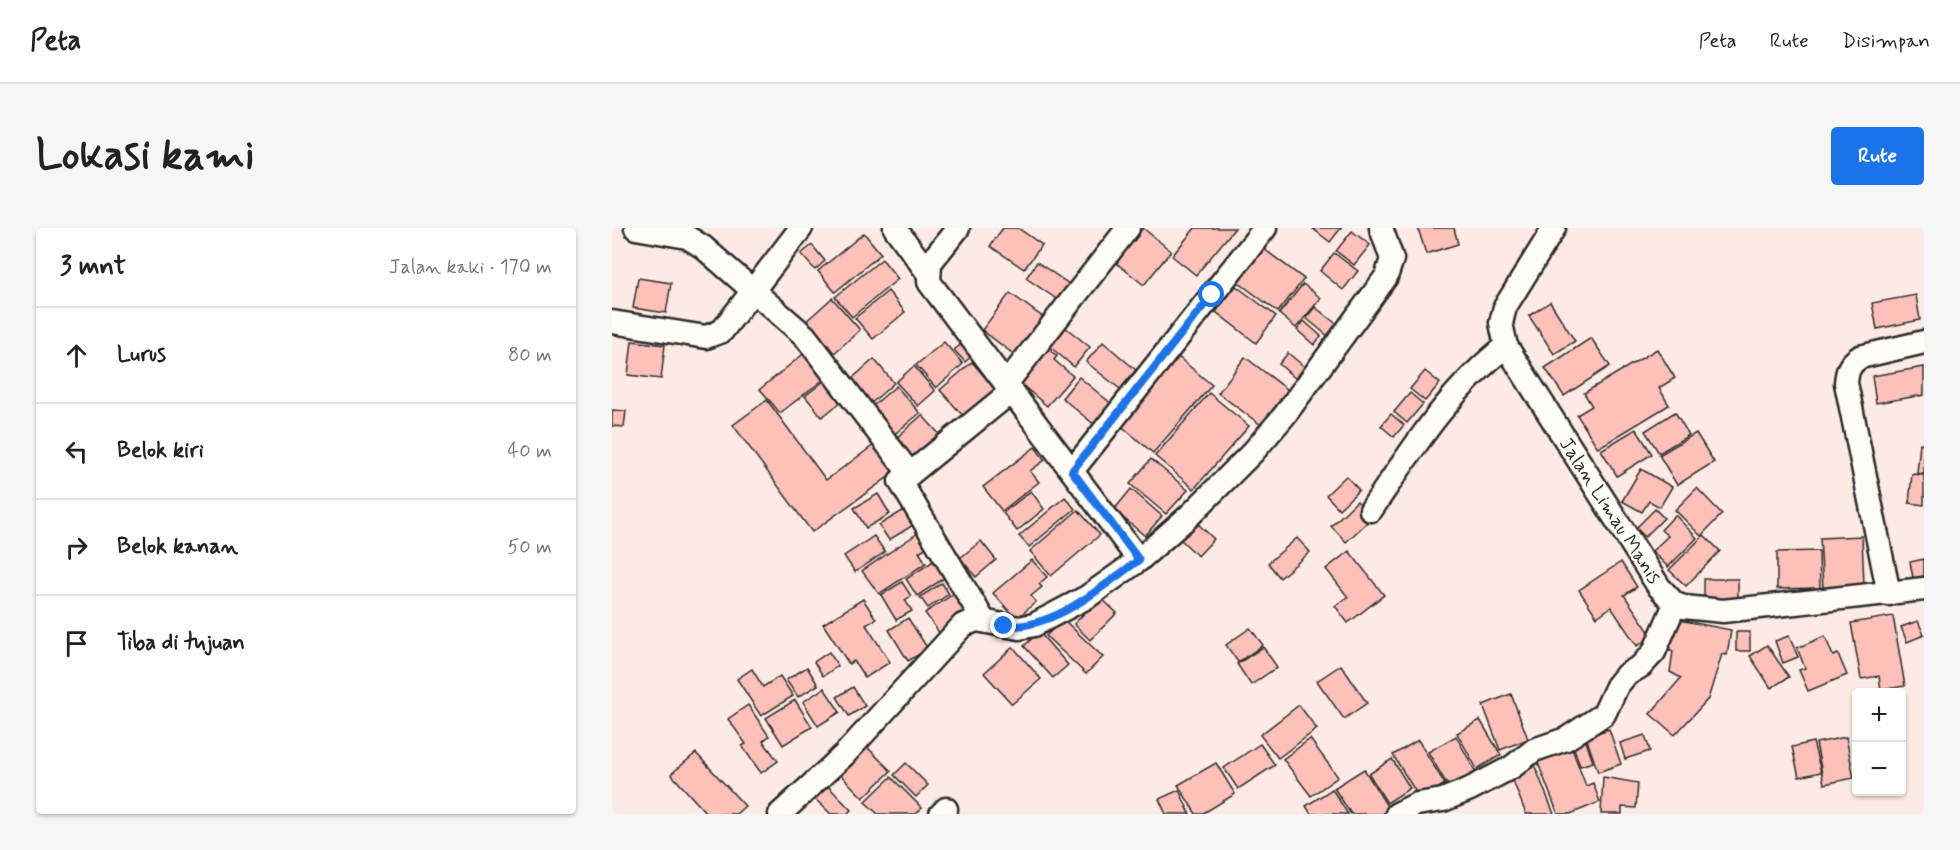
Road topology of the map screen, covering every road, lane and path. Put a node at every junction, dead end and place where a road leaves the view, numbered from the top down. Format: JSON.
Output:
{"nodes":[{"id":1,"x":636,"y":228,"type":"edge"},
{"id":2,"x":801,"y":228,"type":"edge"},
{"id":3,"x":895,"y":228,"type":"edge"},
{"id":4,"x":958,"y":228,"type":"edge"},
{"id":5,"x":1128,"y":228,"type":"edge"},
{"id":6,"x":1265,"y":228,"type":"edge"},
{"id":7,"x":1381,"y":228,"type":"edge"},
{"id":8,"x":1554,"y":228,"type":"edge"},
{"id":9,"x":928,"y":273,"type":"junction"},
{"id":10,"x":754,"y":290,"type":"junction"},
{"id":11,"x":612,"y":322,"type":"edge"},
{"id":12,"x":1924,"y":342,"type":"edge"},
{"id":13,"x":1506,"y":346,"type":"junction"},
{"id":14,"x":1009,"y":387,"type":"junction"},
{"id":15,"x":1072,"y":471,"type":"junction"},
{"id":16,"x":910,"y":474,"type":"junction"},
{"id":17,"x":1371,"y":510,"type":"dead end"},
{"id":18,"x":1139,"y":560,"type":"junction"},
{"id":19,"x":1924,"y":588,"type":"edge"},
{"id":20,"x":1889,"y":594,"type":"junction"},
{"id":21,"x":1675,"y":603,"type":"junction"},
{"id":22,"x":984,"y":621,"type":"junction"},
{"id":23,"x":780,"y":814,"type":"edge"},
{"id":24,"x":1397,"y":814,"type":"edge"}],
"edges":[{"from":1,"to":10,"type":"street"},
{"from":2,"to":10,"type":"street"},
{"from":3,"to":9,"type":"street"},
{"from":4,"to":9,"type":"street"},
{"from":5,"to":14,"type":"street"},
{"from":6,"to":15,"type":"street"},
{"from":7,"to":18,"type":"street"},
{"from":8,"to":13,"type":"street","name":"Jalan Limau Manis"},
{"from":9,"to":14,"type":"street"},
{"from":10,"to":11,"type":"street"},
{"from":10,"to":16,"type":"street"},
{"from":12,"to":20,"type":"street"},
{"from":13,"to":17,"type":"street"},
{"from":13,"to":21,"type":"street","name":"Jalan Limau Manis"},
{"from":14,"to":15,"type":"street"},
{"from":14,"to":16,"type":"street"},
{"from":15,"to":18,"type":"street"},
{"from":16,"to":22,"type":"street"},
{"from":18,"to":22,"type":"street"},
{"from":19,"to":20,"type":"street","name":"Jalan Limau Manis"},
{"from":20,"to":21,"type":"street","name":"Jalan Limau Manis"},
{"from":21,"to":24,"type":"street"},
{"from":22,"to":23,"type":"street"}]}
